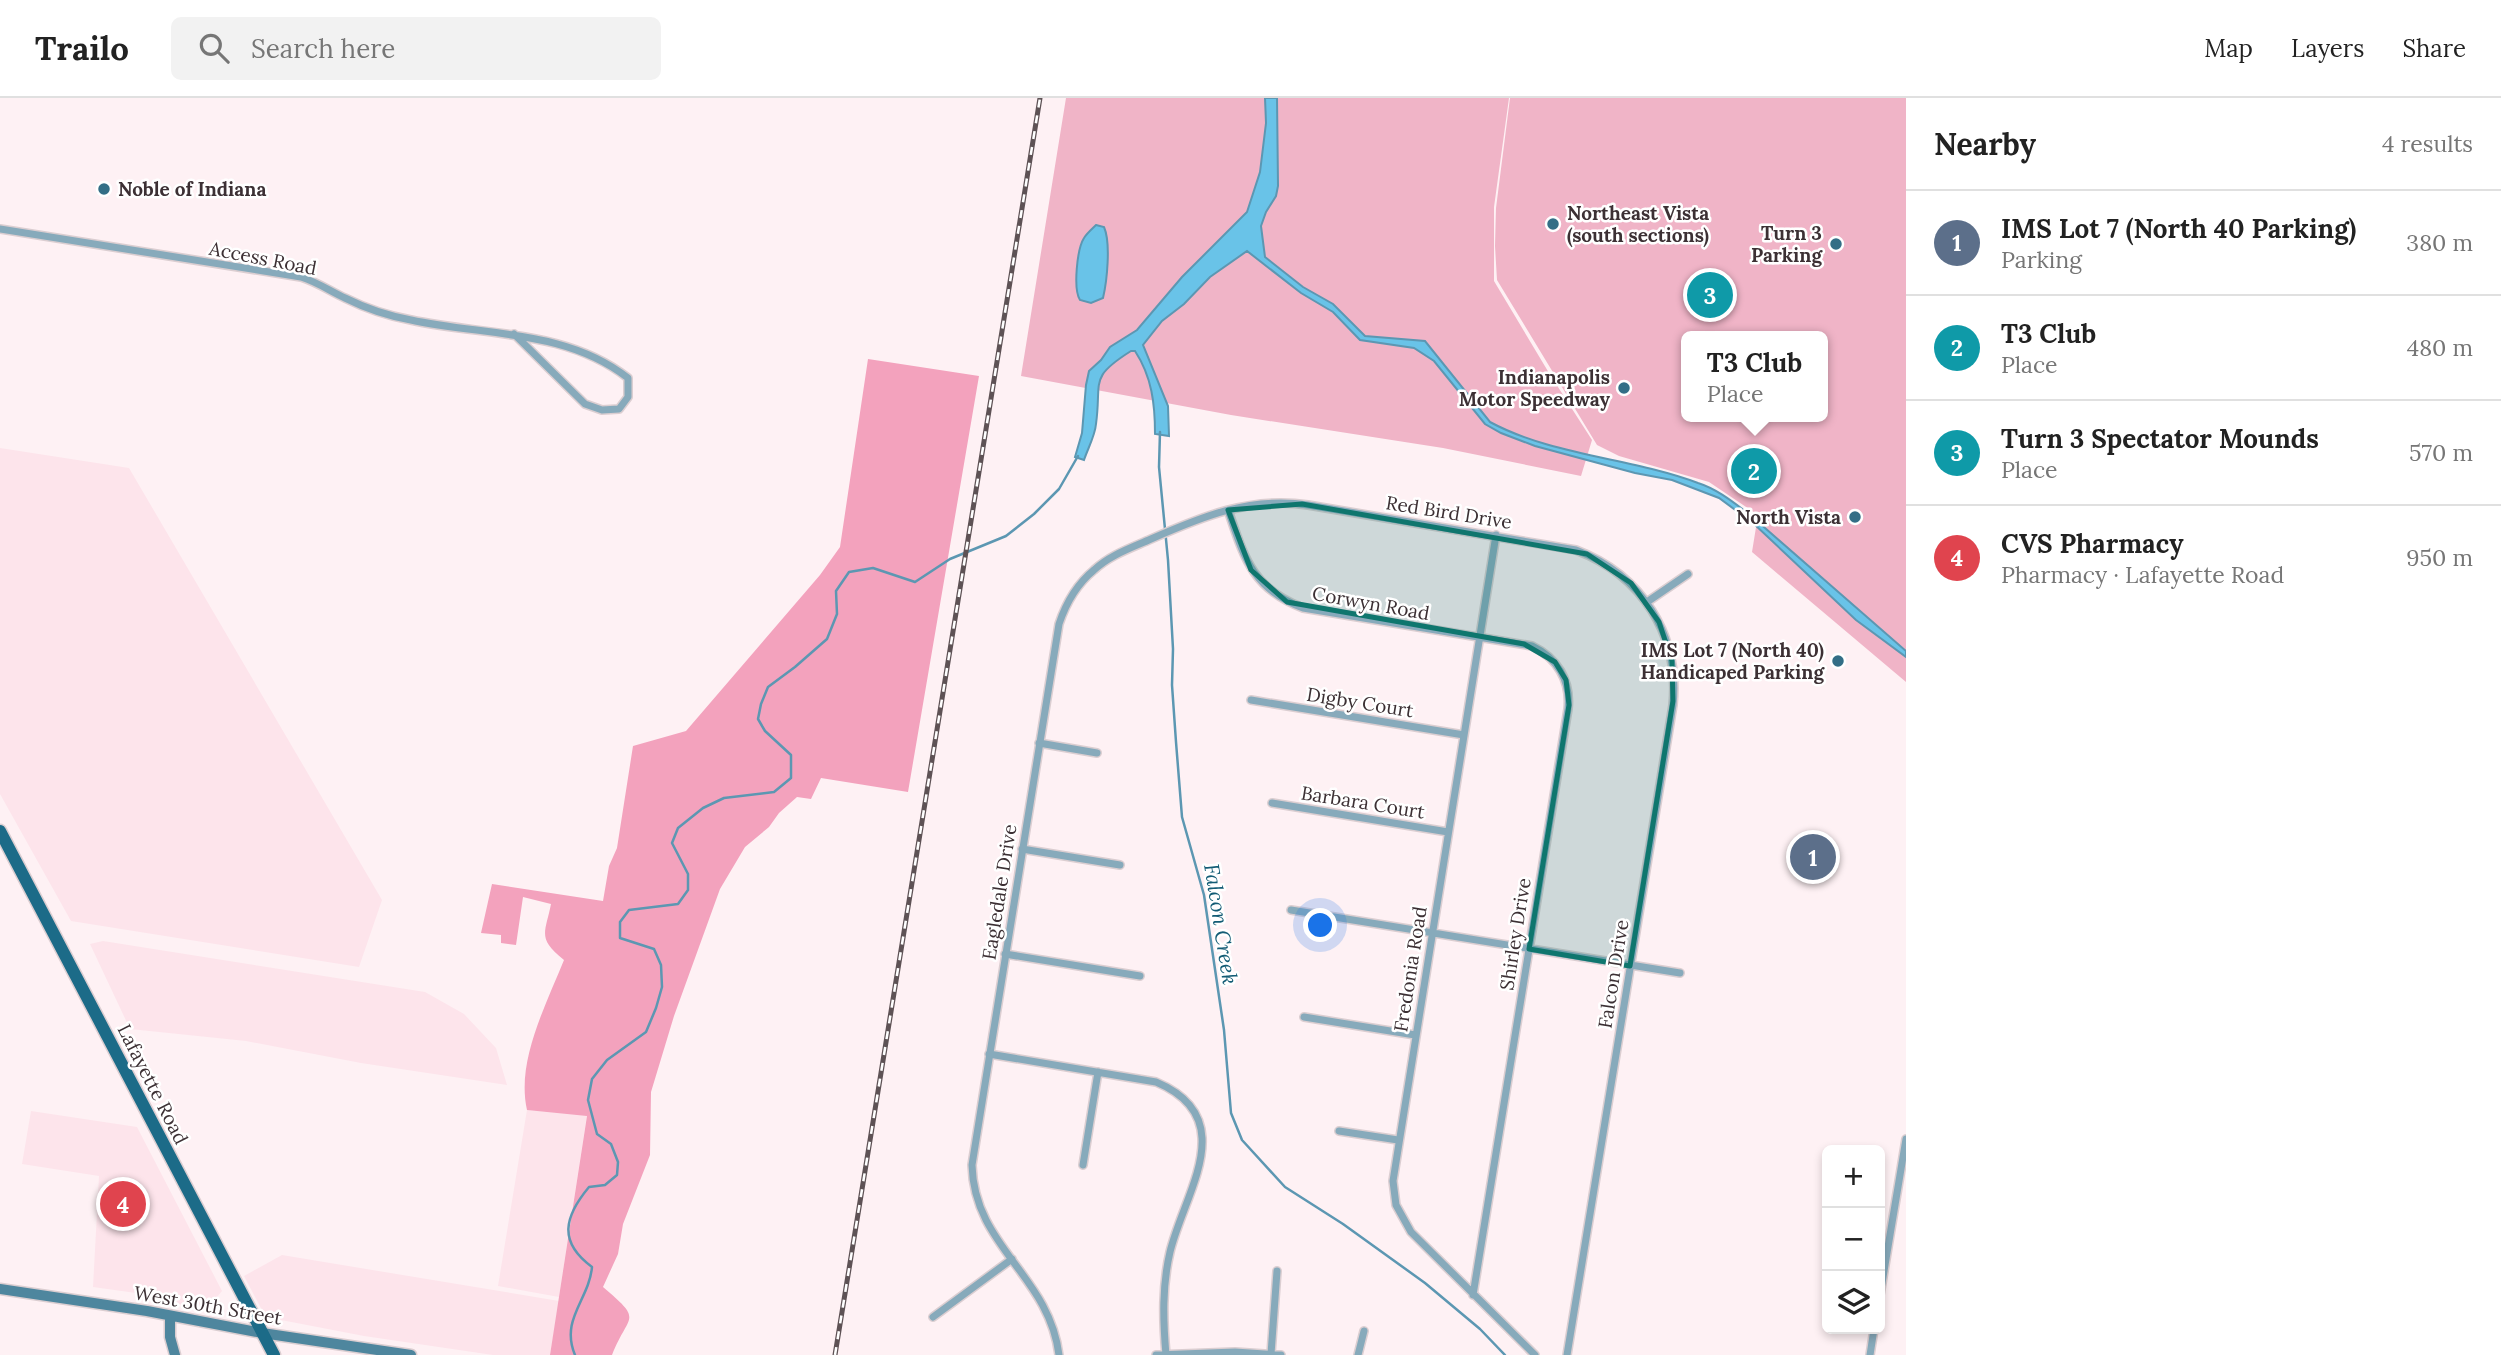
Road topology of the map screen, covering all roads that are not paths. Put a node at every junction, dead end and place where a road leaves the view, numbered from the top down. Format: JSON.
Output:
{"nodes":[{"id":1,"x":0,"y":229,"type":"edge"},
{"id":2,"x":514,"y":334,"type":"junction"},
{"id":3,"x":1228,"y":510,"type":"junction"},
{"id":4,"x":1496,"y":535,"type":"junction"},
{"id":5,"x":1688,"y":574,"type":"dead end"},
{"id":6,"x":1647,"y":602,"type":"junction"},
{"id":7,"x":1480,"y":637,"type":"junction"},
{"id":8,"x":1251,"y":700,"type":"dead end"},
{"id":9,"x":1464,"y":734,"type":"junction"},
{"id":10,"x":1039,"y":744,"type":"junction"},
{"id":11,"x":1097,"y":753,"type":"dead end"},
{"id":12,"x":1272,"y":803,"type":"dead end"},
{"id":13,"x":0,"y":831,"type":"edge"},
{"id":14,"x":1448,"y":832,"type":"junction"},
{"id":15,"x":1022,"y":849,"type":"junction"},
{"id":16,"x":1120,"y":864,"type":"dead end"},
{"id":17,"x":1291,"y":910,"type":"dead end"},
{"id":18,"x":1432,"y":934,"type":"junction"},
{"id":19,"x":1529,"y":949,"type":"junction"},
{"id":20,"x":1005,"y":954,"type":"junction"},
{"id":21,"x":1630,"y":966,"type":"junction"},
{"id":22,"x":1680,"y":973,"type":"dead end"},
{"id":23,"x":1140,"y":976,"type":"dead end"},
{"id":24,"x":1304,"y":1017,"type":"dead end"},
{"id":25,"x":1415,"y":1035,"type":"junction"},
{"id":26,"x":989,"y":1054,"type":"junction"},
{"id":27,"x":1098,"y":1072,"type":"junction"},
{"id":28,"x":1339,"y":1131,"type":"dead end"},
{"id":29,"x":1906,"y":1139,"type":"edge"},
{"id":30,"x":1398,"y":1140,"type":"junction"},
{"id":31,"x":1083,"y":1165,"type":"dead end"},
{"id":32,"x":1012,"y":1259,"type":"junction"},
{"id":33,"x":1277,"y":1271,"type":"dead end"},
{"id":34,"x":1884,"y":1271,"type":"edge"},
{"id":35,"x":0,"y":1289,"type":"edge"},
{"id":36,"x":1473,"y":1295,"type":"junction"},
{"id":37,"x":170,"y":1317,"type":"junction"},
{"id":38,"x":933,"y":1317,"type":"dead end"},
{"id":39,"x":1364,"y":1331,"type":"dead end"},
{"id":40,"x":262,"y":1333,"type":"junction"},
{"id":41,"x":1873,"y":1334,"type":"edge"},
{"id":42,"x":1271,"y":1353,"type":"edge"},
{"id":43,"x":1166,"y":1354,"type":"edge"},
{"id":44,"x":175,"y":1355,"type":"edge"},
{"id":45,"x":274,"y":1355,"type":"edge"},
{"id":46,"x":411,"y":1355,"type":"edge"},
{"id":47,"x":1059,"y":1355,"type":"edge"},
{"id":48,"x":1156,"y":1355,"type":"edge"},
{"id":49,"x":1281,"y":1355,"type":"edge"},
{"id":50,"x":1358,"y":1355,"type":"edge"},
{"id":51,"x":1535,"y":1355,"type":"edge"},
{"id":52,"x":1567,"y":1355,"type":"edge"},
{"id":53,"x":1870,"y":1355,"type":"edge"}],
"edges":[{"from":1,"to":2,"type":"street","name":"Access Road"},
{"from":2,"to":2,"type":"street","name":"Access Road"},
{"from":3,"to":4,"type":"street","name":"Red Bird Drive"},
{"from":3,"to":7,"type":"street","name":"Corwyn Road"},
{"from":3,"to":10,"type":"street","name":"Eagledale Drive"},
{"from":4,"to":6,"type":"street","name":"Red Bird Drive"},
{"from":4,"to":7,"type":"street","name":"Fredonia Road"},
{"from":5,"to":6,"type":"street"},
{"from":6,"to":21,"type":"street","name":"Falcon Drive"},
{"from":7,"to":9,"type":"street","name":"Fredonia Road"},
{"from":7,"to":19,"type":"street","name":"Shirley Drive"},
{"from":8,"to":9,"type":"street","name":"Digby Court"},
{"from":9,"to":14,"type":"street","name":"Fredonia Road"},
{"from":10,"to":11,"type":"street"},
{"from":10,"to":15,"type":"street","name":"Eagledale Drive"},
{"from":12,"to":14,"type":"street","name":"Barbara Court"},
{"from":13,"to":40,"type":"main road","name":"Lafayette Road"},
{"from":14,"to":18,"type":"street","name":"Fredonia Road"},
{"from":15,"to":16,"type":"street"},
{"from":15,"to":20,"type":"street","name":"Eagledale Drive"},
{"from":17,"to":18,"type":"street"},
{"from":18,"to":19,"type":"street"},
{"from":18,"to":25,"type":"street","name":"Fredonia Road"},
{"from":19,"to":21,"type":"street"},
{"from":19,"to":36,"type":"street","name":"Shirley Drive"},
{"from":20,"to":23,"type":"street"},
{"from":20,"to":26,"type":"street","name":"Eagledale Drive"},
{"from":21,"to":22,"type":"street"},
{"from":21,"to":52,"type":"street","name":"Falcon Drive"},
{"from":24,"to":25,"type":"street"},
{"from":25,"to":30,"type":"street","name":"Fredonia Road"},
{"from":26,"to":27,"type":"street"},
{"from":26,"to":32,"type":"street","name":"Eagledale Drive"},
{"from":27,"to":31,"type":"street"},
{"from":27,"to":43,"type":"street"},
{"from":28,"to":30,"type":"street"},
{"from":29,"to":34,"type":"street"},
{"from":30,"to":36,"type":"street","name":"Fredonia Road"},
{"from":32,"to":38,"type":"street"},
{"from":32,"to":47,"type":"street","name":"Eagledale Drive"},
{"from":33,"to":42,"type":"street"},
{"from":35,"to":37,"type":"main road","name":"West 30th Street"},
{"from":36,"to":51,"type":"street","name":"Fredonia Road"},
{"from":37,"to":40,"type":"main road","name":"West 30th Street"},
{"from":37,"to":44,"type":"main road"},
{"from":39,"to":50,"type":"street"},
{"from":40,"to":45,"type":"main road","name":"Lafayette Road"},
{"from":40,"to":46,"type":"main road","name":"West 30th Street"},
{"from":41,"to":53,"type":"street"},
{"from":42,"to":43,"type":"street"},
{"from":42,"to":49,"type":"street"},
{"from":43,"to":48,"type":"street"}]}
